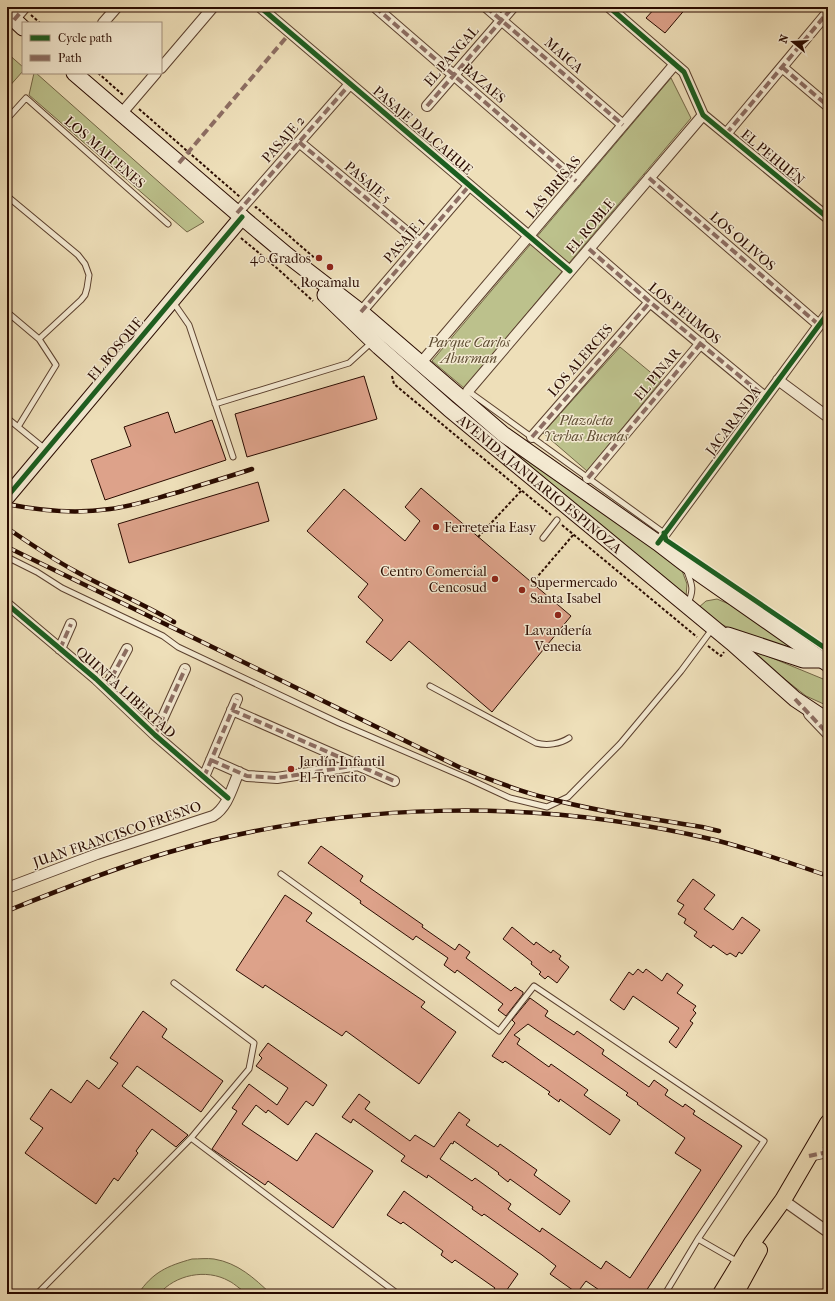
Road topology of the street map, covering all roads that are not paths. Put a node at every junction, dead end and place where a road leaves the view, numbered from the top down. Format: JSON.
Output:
{"nodes":[{"id":1,"x":25,"y":7,"type":"edge"},
{"id":2,"x":117,"y":7,"type":"edge"},
{"id":3,"x":212,"y":7,"type":"edge"},
{"id":4,"x":260,"y":7,"type":"edge"},
{"id":5,"x":374,"y":7,"type":"edge"},
{"id":6,"x":486,"y":7,"type":"edge"},
{"id":7,"x":513,"y":7,"type":"edge"},
{"id":8,"x":609,"y":7,"type":"edge"},
{"id":9,"x":828,"y":12,"type":"edge"},
{"id":10,"x":15,"y":20,"type":"edge"},
{"id":11,"x":501,"y":20,"type":"junction"},
{"id":12,"x":104,"y":22,"type":"edge"},
{"id":13,"x":675,"y":64,"type":"junction"},
{"id":14,"x":162,"y":67,"type":"edge"},
{"id":15,"x":782,"y":68,"type":"junction"},
{"id":16,"x":75,"y":74,"type":"edge"},
{"id":17,"x":155,"y":74,"type":"edge"},
{"id":18,"x":453,"y":75,"type":"junction"},
{"id":19,"x":350,"y":84,"type":"junction"},
{"id":20,"x":427,"y":106,"type":"dead end"},
{"id":21,"x":828,"y":106,"type":"edge"},
{"id":22,"x":121,"y":114,"type":"junction"},
{"id":23,"x":703,"y":115,"type":"junction"},
{"id":24,"x":7,"y":119,"type":"edge"},
{"id":25,"x":623,"y":125,"type":"junction"},
{"id":26,"x":726,"y":134,"type":"junction"},
{"id":27,"x":299,"y":142,"type":"junction"},
{"id":28,"x":649,"y":178,"type":"junction"},
{"id":29,"x":576,"y":181,"type":"junction"},
{"id":30,"x":469,"y":186,"type":"junction"},
{"id":31,"x":7,"y":196,"type":"edge"},
{"id":32,"x":242,"y":210,"type":"junction"},
{"id":33,"x":828,"y":218,"type":"edge"},
{"id":34,"x":168,"y":224,"type":"dead end"},
{"id":35,"x":528,"y":237,"type":"junction"},
{"id":36,"x":420,"y":243,"type":"junction"},
{"id":37,"x":589,"y":249,"type":"junction"},
{"id":38,"x":287,"y":254,"type":"junction"},
{"id":39,"x":570,"y":272,"type":"junction"},
{"id":40,"x":172,"y":300,"type":"junction"},
{"id":41,"x":650,"y":302,"type":"junction"},
{"id":42,"x":7,"y":312,"type":"edge"},
{"id":43,"x":360,"y":312,"type":"junction"},
{"id":44,"x":828,"y":313,"type":"edge"},
{"id":45,"x":819,"y":325,"type":"junction"},
{"id":46,"x":39,"y":339,"type":"junction"},
{"id":47,"x":372,"y":341,"type":"junction"},
{"id":48,"x":701,"y":343,"type":"junction"},
{"id":49,"x":420,"y":364,"type":"junction"},
{"id":50,"x":778,"y":380,"type":"junction"},
{"id":51,"x":468,"y":391,"type":"joint"},
{"id":52,"x":765,"y":397,"type":"junction"},
{"id":53,"x":215,"y":404,"type":"junction"},
{"id":54,"x":828,"y":417,"type":"edge"},
{"id":55,"x":7,"y":418,"type":"edge"},
{"id":56,"x":18,"y":427,"type":"junction"},
{"id":57,"x":532,"y":437,"type":"junction"},
{"id":58,"x":46,"y":450,"type":"junction"},
{"id":59,"x":233,"y":457,"type":"dead end"},
{"id":60,"x":588,"y":478,"type":"junction"},
{"id":61,"x":7,"y":497,"type":"edge"},
{"id":62,"x":557,"y":520,"type":"dead end"},
{"id":63,"x":543,"y":538,"type":"dead end"},
{"id":64,"x":661,"y":538,"type":"junction"},
{"id":65,"x":7,"y":557,"type":"edge"},
{"id":66,"x":684,"y":563,"type":"junction"},
{"id":67,"x":7,"y":604,"type":"edge"},
{"id":68,"x":687,"y":606,"type":"junction"},
{"id":69,"x":71,"y":624,"type":"dead end"},
{"id":70,"x":717,"y":630,"type":"junction"},
{"id":71,"x":127,"y":648,"type":"dead end"},
{"id":72,"x":60,"y":649,"type":"junction"},
{"id":73,"x":826,"y":659,"type":"edge"},
{"id":74,"x":185,"y":669,"type":"dead end"},
{"id":75,"x":430,"y":686,"type":"dead end"},
{"id":76,"x":106,"y":688,"type":"junction"},
{"id":77,"x":237,"y":699,"type":"dead end"},
{"id":78,"x":795,"y":699,"type":"junction"},
{"id":79,"x":232,"y":710,"type":"junction"},
{"id":80,"x":828,"y":721,"type":"edge"},
{"id":81,"x":828,"y":734,"type":"edge"},
{"id":82,"x":155,"y":735,"type":"junction"},
{"id":83,"x":569,"y":738,"type":"dead end"},
{"id":84,"x":211,"y":760,"type":"junction"},
{"id":85,"x":358,"y":765,"type":"junction"},
{"id":86,"x":239,"y":772,"type":"junction"},
{"id":87,"x":204,"y":777,"type":"junction"},
{"id":88,"x":394,"y":781,"type":"dead end"},
{"id":89,"x":228,"y":798,"type":"junction"},
{"id":90,"x":281,"y":874,"type":"dead end"},
{"id":91,"x":7,"y":888,"type":"edge"},
{"id":92,"x":174,"y":983,"type":"dead end"},
{"id":93,"x":828,"y":1123,"type":"edge"},
{"id":94,"x":191,"y":1138,"type":"junction"},
{"id":95,"x":828,"y":1151,"type":"edge"},
{"id":96,"x":809,"y":1156,"type":"junction"},
{"id":97,"x":783,"y":1200,"type":"junction"},
{"id":98,"x":828,"y":1232,"type":"edge"},
{"id":99,"x":698,"y":1239,"type":"junction"},
{"id":100,"x":740,"y":1263,"type":"junction"},
{"id":101,"x":37,"y":1294,"type":"edge"},
{"id":102,"x":398,"y":1294,"type":"edge"},
{"id":103,"x":665,"y":1294,"type":"edge"},
{"id":104,"x":721,"y":1294,"type":"edge"},
{"id":105,"x":735,"y":1294,"type":"edge"}],
"edges":[{"from":1,"to":10,"type":"street"},
{"from":2,"to":12,"type":"street"},
{"from":3,"to":14,"type":"street"},
{"from":4,"to":19,"type":"street","name":"PASAJE DALCAHUE"},
{"from":5,"to":18,"type":"street","name":"BAZAES"},
{"from":6,"to":11,"type":"street","name":"MAICA"},
{"from":7,"to":11,"type":"street","name":"EL PANGAL"},
{"from":8,"to":13,"type":"street"},
{"from":9,"to":15,"type":"street"},
{"from":11,"to":18,"type":"street","name":"EL PANGAL"},
{"from":11,"to":25,"type":"street","name":"MAICA"},
{"from":13,"to":23,"type":"street"},
{"from":13,"to":25,"type":"street","name":"LAS BRISAS"},
{"from":15,"to":21,"type":"street"},
{"from":15,"to":26,"type":"street"},
{"from":16,"to":22,"type":"main road","name":"AVENIDA JANUARIO ESPINOZA"},
{"from":17,"to":22,"type":"street"},
{"from":18,"to":20,"type":"street","name":"EL PANGAL"},
{"from":18,"to":29,"type":"street","name":"BAZAES"},
{"from":19,"to":27,"type":"street","name":"PASAJE 2"},
{"from":19,"to":30,"type":"street","name":"PASAJE DALCAHUE"},
{"from":22,"to":32,"type":"main road","name":"AVENIDA JANUARIO ESPINOZA"},
{"from":23,"to":26,"type":"street","name":"EL PEHUÉN"},
{"from":23,"to":28,"type":"street","name":"EL ROBLE"},
{"from":24,"to":34,"type":"lane","name":"LOS MAITENES"},
{"from":25,"to":29,"type":"street","name":"LAS BRISAS"},
{"from":26,"to":33,"type":"street","name":"EL PEHUÉN"},
{"from":27,"to":32,"type":"street","name":"PASAJE 2"},
{"from":27,"to":36,"type":"street","name":"PASAJE 5"},
{"from":28,"to":37,"type":"street","name":"EL ROBLE"},
{"from":28,"to":45,"type":"street","name":"LOS OLIVOS"},
{"from":29,"to":35,"type":"street","name":"LAS BRISAS"},
{"from":30,"to":35,"type":"street","name":"PASAJE DALCAHUE"},
{"from":30,"to":36,"type":"street","name":"PASAJE 1"},
{"from":31,"to":46,"type":"lane"},
{"from":32,"to":38,"type":"main road","name":"AVENIDA JANUARIO ESPINOZA"},
{"from":32,"to":40,"type":"main road","name":"EL BOSQUE"},
{"from":35,"to":39,"type":"street","name":"PASAJE DALCAHUE"},
{"from":35,"to":49,"type":"street","name":"LAS BRISAS"},
{"from":36,"to":43,"type":"street","name":"PASAJE 1"},
{"from":37,"to":39,"type":"street","name":"EL ROBLE"},
{"from":37,"to":41,"type":"street","name":"LOS PEUMOS"},
{"from":38,"to":43,"type":"main road","name":"AVENIDA JANUARIO ESPINOZA"},
{"from":38,"to":47,"type":"main road","name":"AVENIDA JANUARIO ESPINOZA"},
{"from":39,"to":51,"type":"street","name":"EL ROBLE"},
{"from":40,"to":53,"type":"lane"},
{"from":40,"to":58,"type":"main road","name":"EL BOSQUE"},
{"from":41,"to":48,"type":"street","name":"LOS PEUMOS"},
{"from":41,"to":57,"type":"street","name":"LOS ALERCES"},
{"from":42,"to":46,"type":"lane"},
{"from":43,"to":49,"type":"main road","name":"AVENIDA JANUARIO ESPINOZA"},
{"from":44,"to":45,"type":"street","name":"JACARANDÁ"},
{"from":45,"to":50,"type":"street","name":"JACARANDÁ"},
{"from":46,"to":56,"type":"lane"},
{"from":47,"to":53,"type":"lane"},
{"from":47,"to":68,"type":"main road","name":"AVENIDA JANUARIO ESPINOZA"},
{"from":48,"to":52,"type":"street","name":"LOS PEUMOS"},
{"from":48,"to":60,"type":"street","name":"EL PINAR"},
{"from":49,"to":64,"type":"main road","name":"AVENIDA JANUARIO ESPINOZA"},
{"from":50,"to":52,"type":"street","name":"JACARANDÁ"},
{"from":50,"to":54,"type":"street"},
{"from":51,"to":57,"type":"lane"},
{"from":52,"to":64,"type":"street","name":"JACARANDÁ"},
{"from":53,"to":59,"type":"lane"},
{"from":55,"to":56,"type":"lane"},
{"from":56,"to":58,"type":"lane"},
{"from":57,"to":60,"type":"lane"},
{"from":58,"to":61,"type":"main road","name":"EL BOSQUE"},
{"from":60,"to":64,"type":"lane"},
{"from":62,"to":63,"type":"lane"},
{"from":64,"to":66,"type":"main road","name":"AVENIDA JANUARIO ESPINOZA"},
{"from":65,"to":70,"type":"lane"},
{"from":66,"to":68,"type":"lane"},
{"from":66,"to":73,"type":"main road","name":"AVENIDA JANUARIO ESPINOZA"},
{"from":67,"to":72,"type":"street","name":"QUINTA LIBERTAD"},
{"from":68,"to":70,"type":"main road","name":"AVENIDA JANUARIO ESPINOZA"},
{"from":69,"to":72,"type":"street"},
{"from":70,"to":73,"type":"main road","name":"AVENIDA JANUARIO ESPINOZA"},
{"from":70,"to":78,"type":"main road"},
{"from":71,"to":76,"type":"street"},
{"from":72,"to":76,"type":"street","name":"QUINTA LIBERTAD"},
{"from":74,"to":82,"type":"street"},
{"from":75,"to":83,"type":"lane"},
{"from":76,"to":82,"type":"street","name":"QUINTA LIBERTAD"},
{"from":77,"to":79,"type":"street"},
{"from":78,"to":80,"type":"main road"},
{"from":78,"to":81,"type":"street"},
{"from":79,"to":84,"type":"street"},
{"from":79,"to":85,"type":"street"},
{"from":82,"to":87,"type":"street","name":"QUINTA LIBERTAD"},
{"from":84,"to":86,"type":"street"},
{"from":84,"to":87,"type":"street"},
{"from":85,"to":86,"type":"street"},
{"from":85,"to":88,"type":"street"},
{"from":86,"to":89,"type":"street","name":"JUAN FRANCISCO FRESNO"},
{"from":87,"to":89,"type":"street","name":"QUINTA LIBERTAD"},
{"from":89,"to":91,"type":"street","name":"JUAN FRANCISCO FRESNO"},
{"from":90,"to":99,"type":"lane"},
{"from":92,"to":94,"type":"lane"},
{"from":93,"to":96,"type":"main road"},
{"from":94,"to":101,"type":"lane"},
{"from":94,"to":102,"type":"lane"},
{"from":95,"to":96,"type":"street"},
{"from":96,"to":97,"type":"main road"},
{"from":97,"to":98,"type":"street"},
{"from":97,"to":100,"type":"main road"},
{"from":97,"to":105,"type":"main road"},
{"from":99,"to":100,"type":"lane"},
{"from":99,"to":103,"type":"lane"},
{"from":100,"to":104,"type":"main road"}]}
